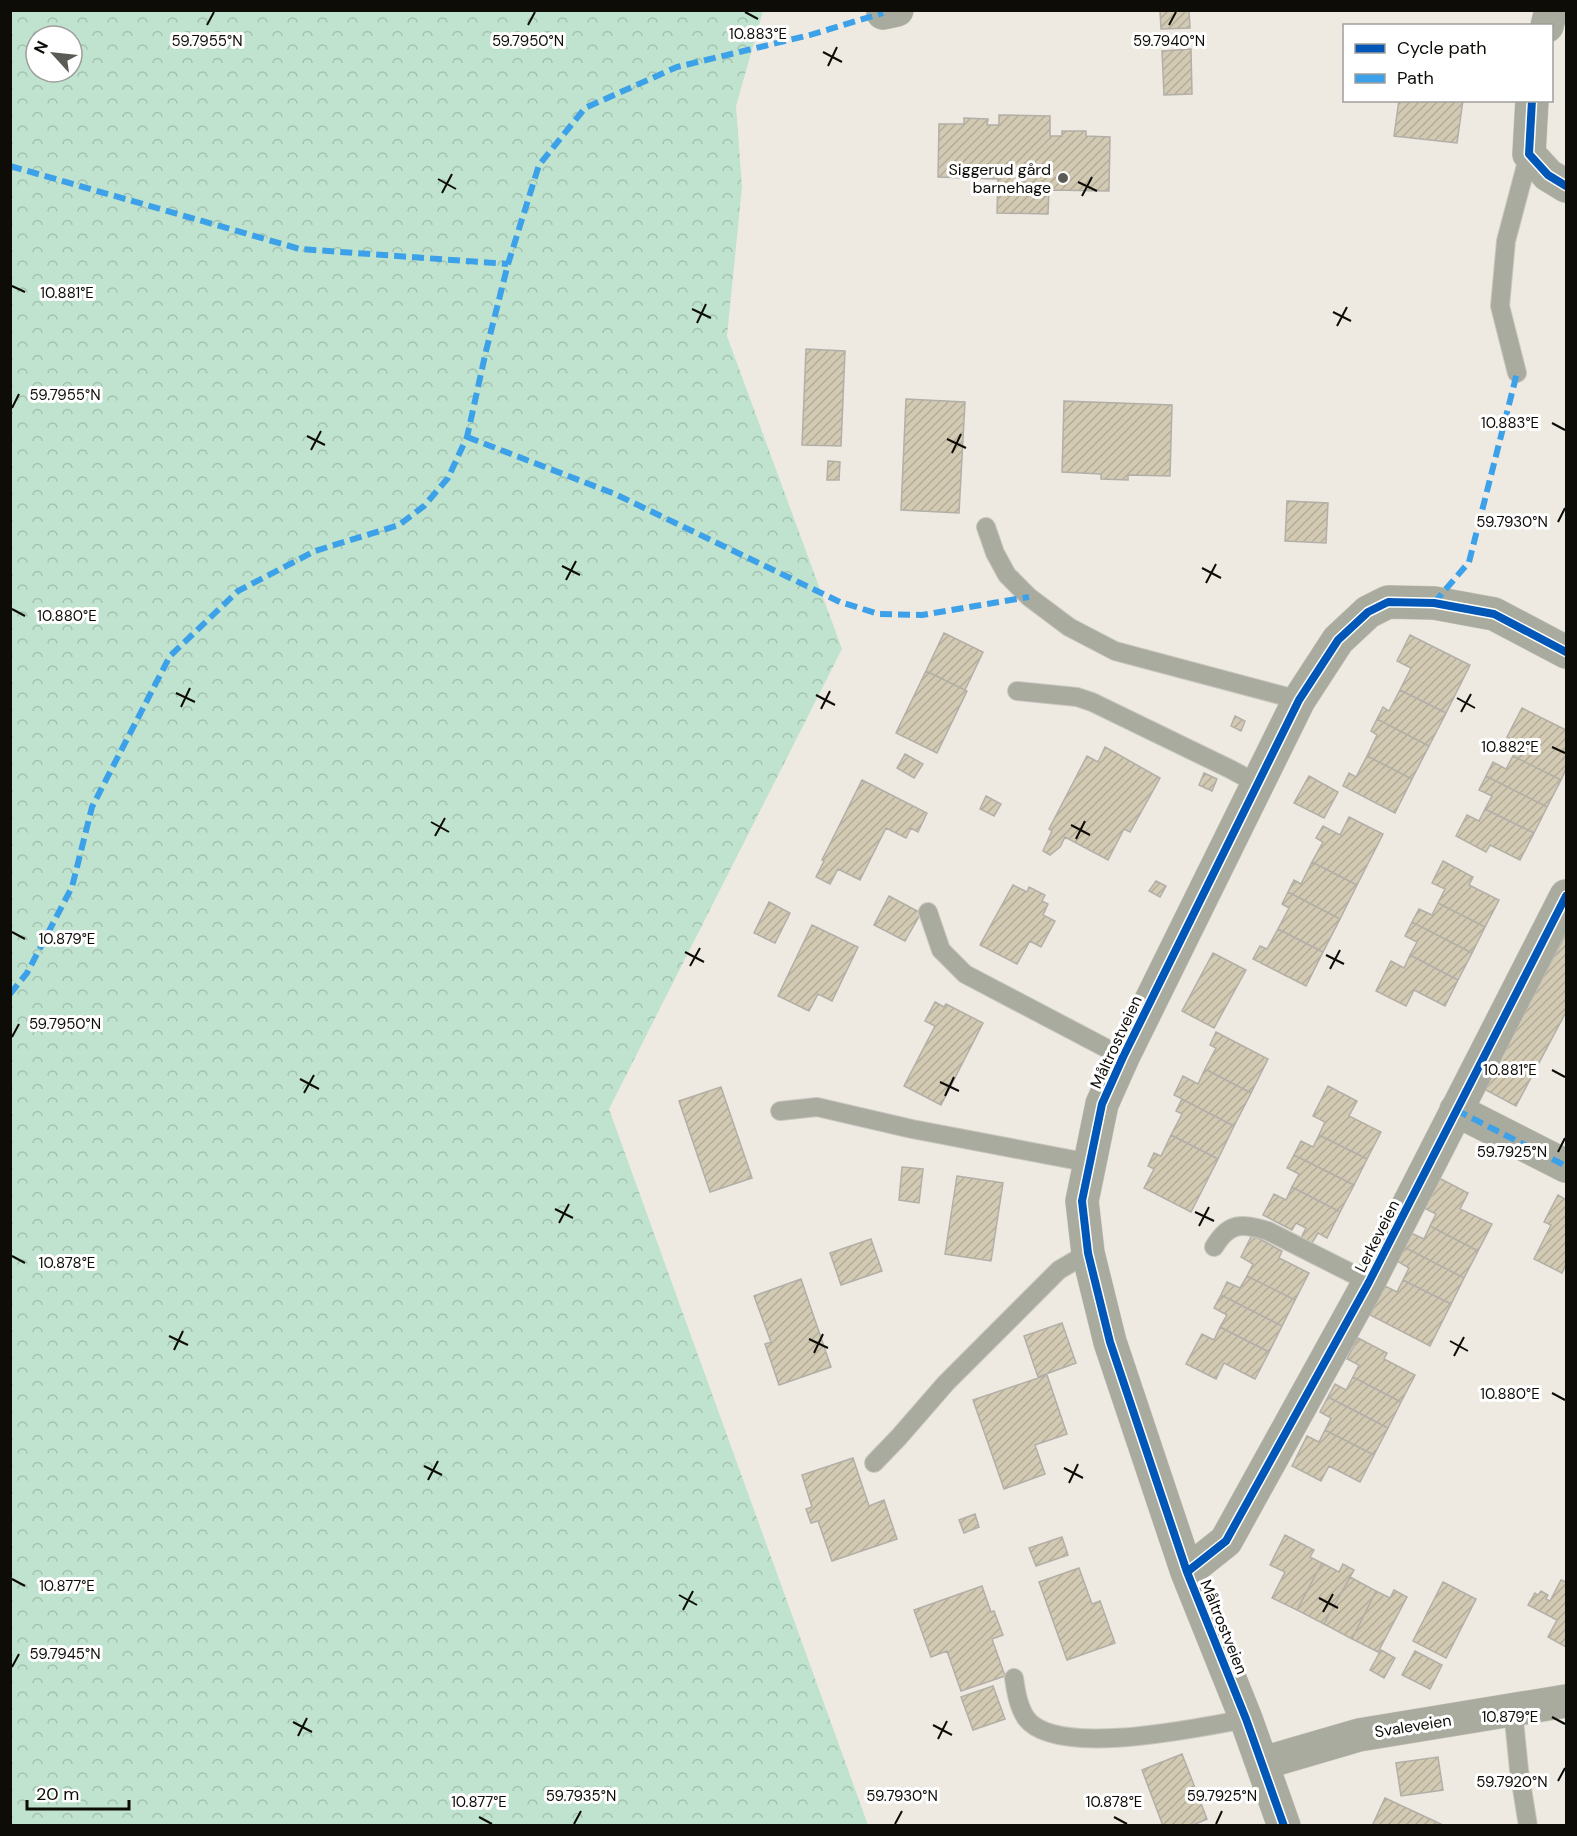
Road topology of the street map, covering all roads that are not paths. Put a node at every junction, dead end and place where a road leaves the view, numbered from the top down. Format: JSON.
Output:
{"nodes":[{"id":1,"x":1532,"y":102,"type":"edge"},
{"id":2,"x":1529,"y":154,"type":"junction"},
{"id":3,"x":1566,"y":186,"type":"edge"},
{"id":4,"x":1516,"y":373,"type":"dead end"},
{"id":5,"x":986,"y":527,"type":"dead end"},
{"id":6,"x":1566,"y":652,"type":"edge"},
{"id":7,"x":1017,"y":691,"type":"dead end"},
{"id":8,"x":1299,"y":700,"type":"junction"},
{"id":9,"x":1258,"y":784,"type":"junction"},
{"id":10,"x":1566,"y":896,"type":"edge"},
{"id":11,"x":928,"y":912,"type":"dead end"},
{"id":12,"x":1123,"y":1057,"type":"junction"},
{"id":13,"x":1456,"y":1110,"type":"junction"},
{"id":14,"x":780,"y":1111,"type":"dead end"},
{"id":15,"x":1090,"y":1163,"type":"junction"},
{"id":16,"x":1566,"y":1166,"type":"edge"},
{"id":17,"x":1214,"y":1247,"type":"dead end"},
{"id":18,"x":1088,"y":1253,"type":"junction"},
{"id":19,"x":1369,"y":1282,"type":"junction"},
{"id":20,"x":874,"y":1462,"type":"dead end"},
{"id":21,"x":1187,"y":1572,"type":"junction"},
{"id":22,"x":1014,"y":1678,"type":"dead end"},
{"id":23,"x":1566,"y":1701,"type":"edge"},
{"id":24,"x":1513,"y":1710,"type":"junction"},
{"id":25,"x":1246,"y":1719,"type":"junction"},
{"id":26,"x":1263,"y":1763,"type":"junction"},
{"id":27,"x":1284,"y":1826,"type":"edge"},
{"id":28,"x":1528,"y":1826,"type":"edge"}],
"edges":[{"from":1,"to":2,"type":"street"},
{"from":2,"to":3,"type":"street"},
{"from":2,"to":4,"type":"lane"},
{"from":5,"to":8,"type":"lane"},
{"from":6,"to":8,"type":"street","name":"Måltrostveien"},
{"from":7,"to":9,"type":"lane"},
{"from":8,"to":9,"type":"street","name":"Måltrostveien"},
{"from":9,"to":12,"type":"street","name":"Måltrostveien"},
{"from":10,"to":13,"type":"street","name":"Lerkeveien"},
{"from":11,"to":12,"type":"lane"},
{"from":12,"to":15,"type":"street","name":"Måltrostveien"},
{"from":13,"to":16,"type":"street"},
{"from":13,"to":19,"type":"street","name":"Lerkeveien"},
{"from":14,"to":15,"type":"lane"},
{"from":15,"to":18,"type":"street","name":"Måltrostveien"},
{"from":17,"to":19,"type":"lane"},
{"from":18,"to":20,"type":"lane"},
{"from":18,"to":21,"type":"street","name":"Måltrostveien"},
{"from":19,"to":21,"type":"street","name":"Lerkeveien"},
{"from":21,"to":25,"type":"street","name":"Måltrostveien"},
{"from":22,"to":25,"type":"lane"},
{"from":23,"to":24,"type":"street","name":"Svaleveien"},
{"from":24,"to":26,"type":"street","name":"Svaleveien"},
{"from":24,"to":28,"type":"lane"},
{"from":25,"to":26,"type":"street","name":"Måltrostveien"},
{"from":26,"to":27,"type":"street","name":"Måltrostveien"}]}
